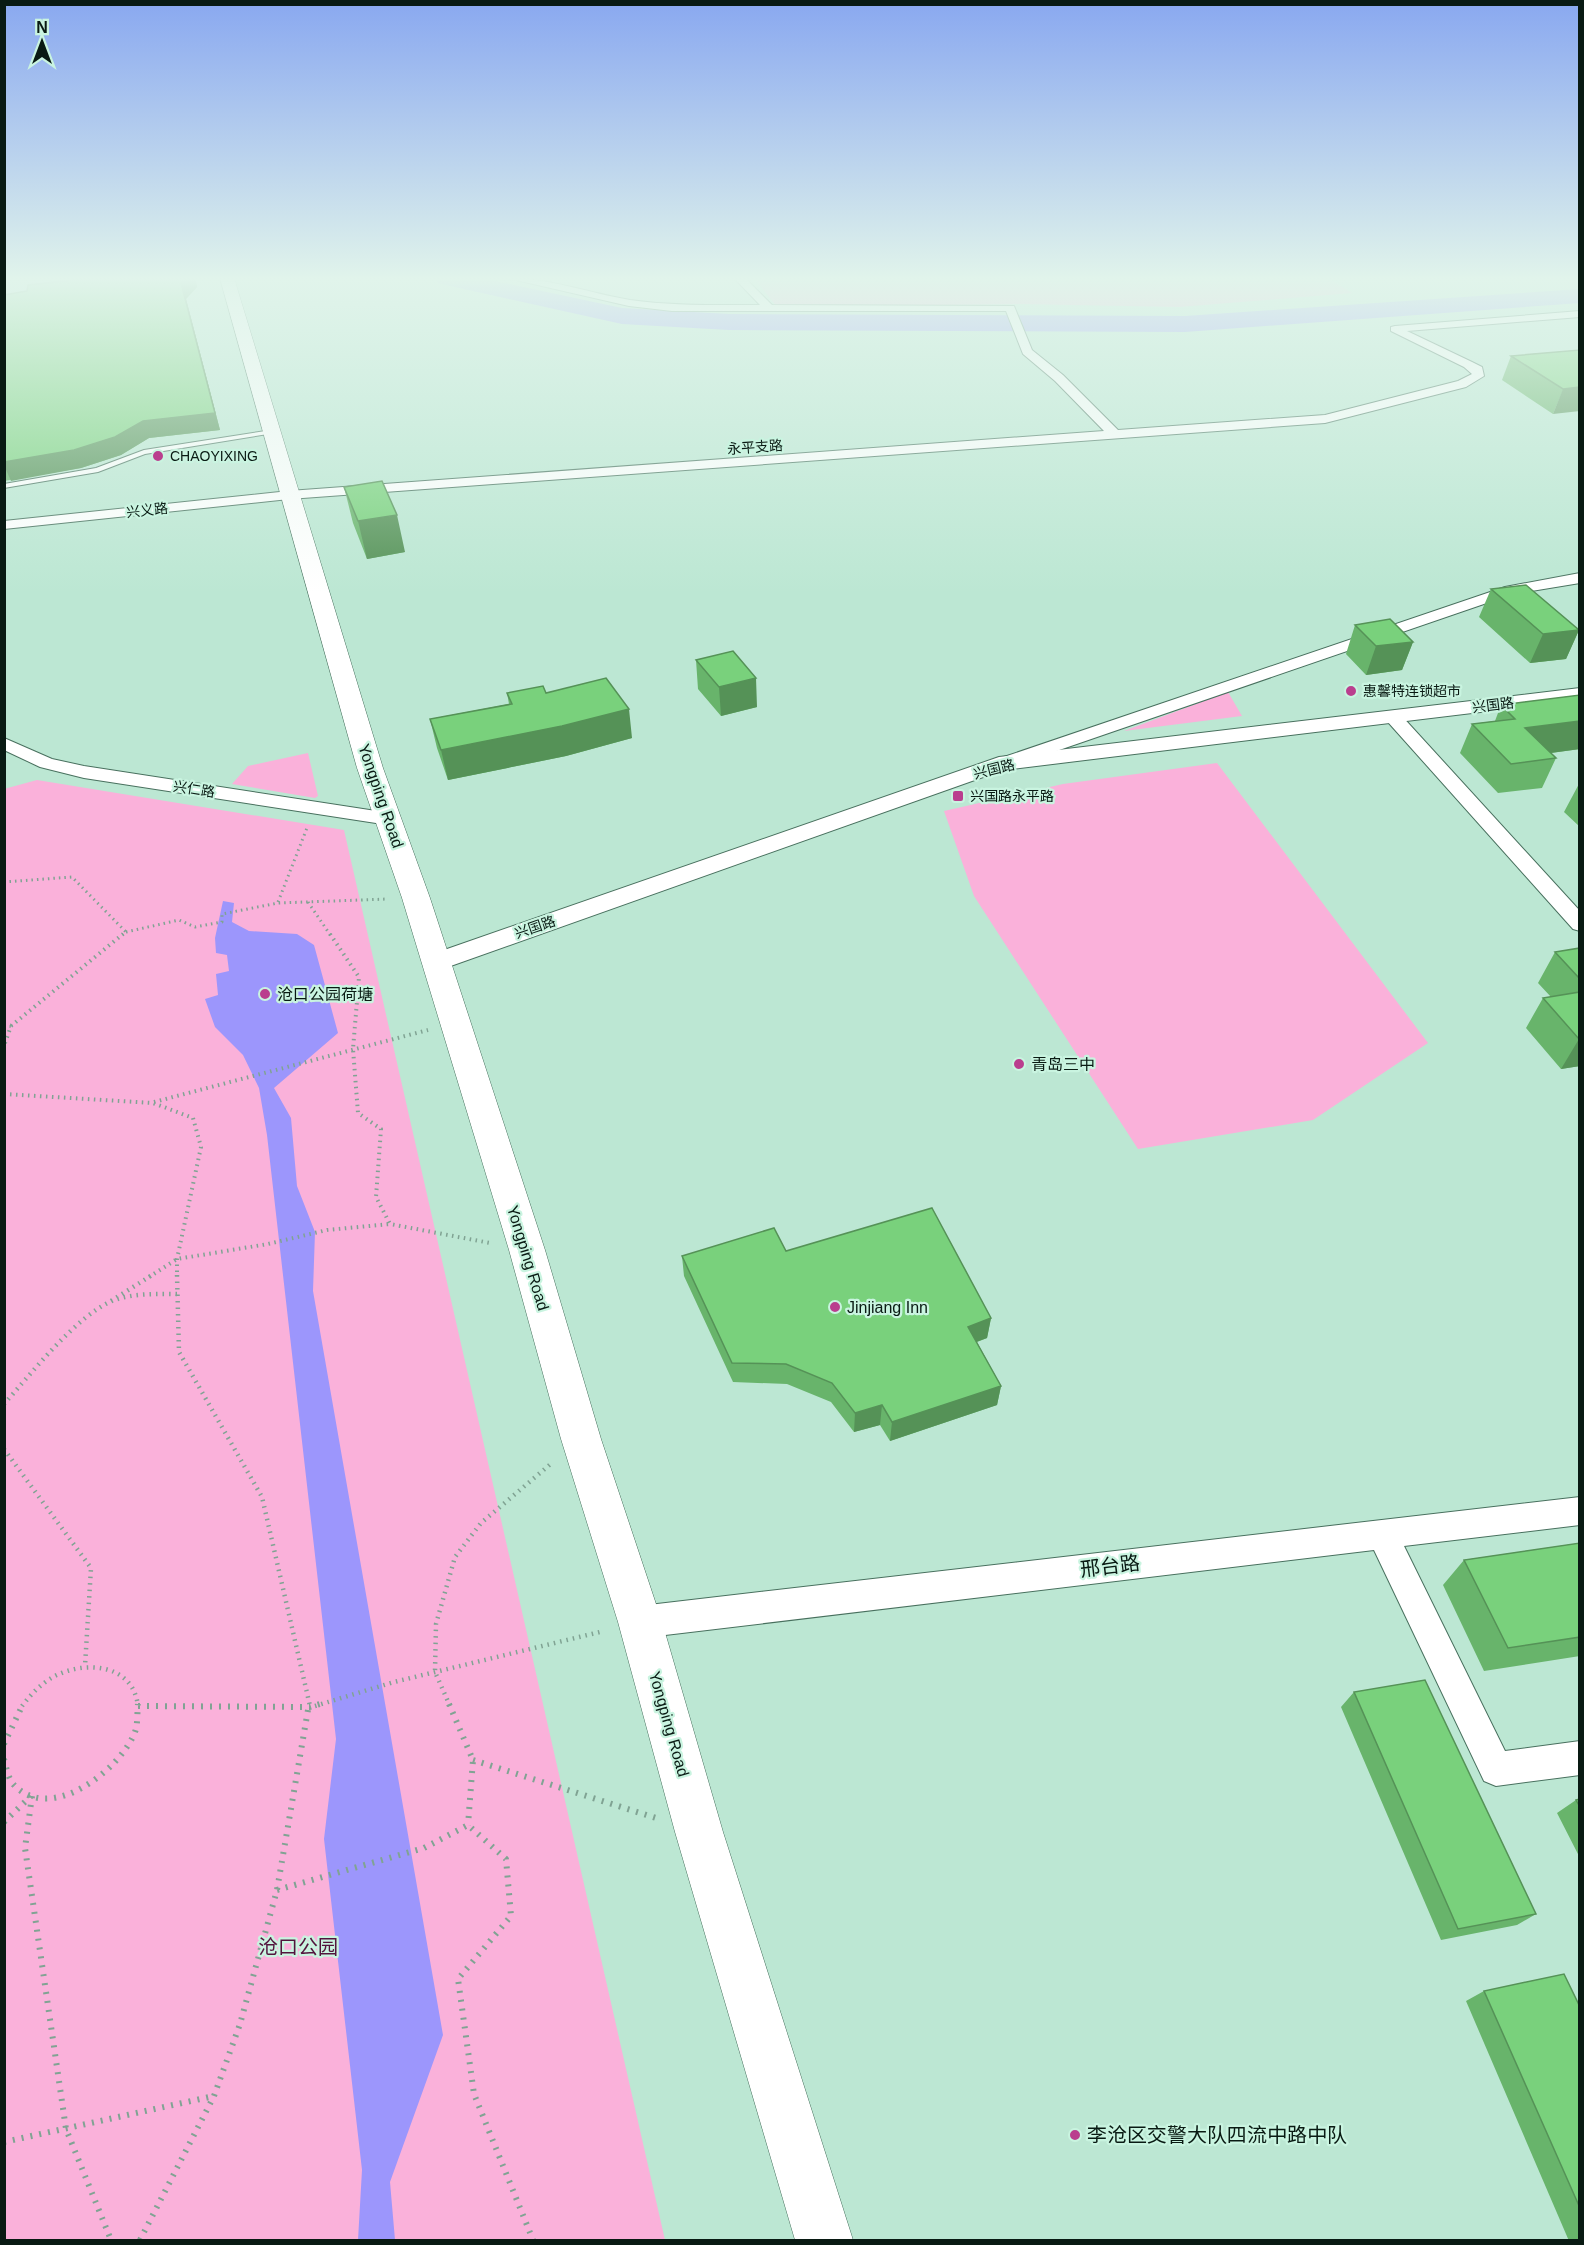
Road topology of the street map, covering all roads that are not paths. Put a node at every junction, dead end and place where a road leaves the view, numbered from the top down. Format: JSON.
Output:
{"nodes":[{"id":1,"x":260,"y":383,"type":"edge"},
{"id":2,"x":1064,"y":383,"type":"edge"},
{"id":3,"x":1464,"y":383,"type":"edge"},
{"id":4,"x":272,"y":432,"type":"junction"},
{"id":5,"x":1116,"y":436,"type":"junction"},
{"id":6,"x":4,"y":486,"type":"edge"},
{"id":7,"x":289,"y":495,"type":"junction"},
{"id":8,"x":4,"y":525,"type":"edge"},
{"id":9,"x":1580,"y":578,"type":"edge"},
{"id":10,"x":1580,"y":694,"type":"edge"},
{"id":11,"x":1393,"y":717,"type":"junction"},
{"id":12,"x":4,"y":742,"type":"edge"},
{"id":13,"x":999,"y":764,"type":"junction"},
{"id":14,"x":389,"y":819,"type":"junction"},
{"id":15,"x":1580,"y":924,"type":"edge"},
{"id":16,"x":436,"y":962,"type":"junction"},
{"id":17,"x":1580,"y":1510,"type":"edge"},
{"id":18,"x":1382,"y":1534,"type":"junction"},
{"id":19,"x":640,"y":1622,"type":"junction"},
{"id":20,"x":1580,"y":1758,"type":"edge"},
{"id":21,"x":824,"y":2241,"type":"edge"}],
"edges":[{"from":1,"to":4,"type":"main road","name":"Yongping Road"},
{"from":2,"to":5,"type":"street"},
{"from":3,"to":5,"type":"street","name":"永平支路"},
{"from":4,"to":6,"type":"lane"},
{"from":4,"to":7,"type":"main road","name":"Yongping Road"},
{"from":5,"to":7,"type":"street","name":"永平支路"},
{"from":7,"to":8,"type":"street","name":"兴义路"},
{"from":7,"to":14,"type":"main road","name":"Yongping Road"},
{"from":9,"to":13,"type":"street"},
{"from":10,"to":11,"type":"street","name":"兴国路"},
{"from":11,"to":13,"type":"street","name":"兴国路"},
{"from":11,"to":15,"type":"street"},
{"from":12,"to":14,"type":"street","name":"兴仁路"},
{"from":13,"to":16,"type":"street","name":"兴国路"},
{"from":14,"to":16,"type":"main road","name":"Yongping Road"},
{"from":16,"to":19,"type":"main road","name":"Yongping Road"},
{"from":17,"to":18,"type":"street","name":"邢台路"},
{"from":18,"to":19,"type":"street","name":"邢台路"},
{"from":18,"to":20,"type":"street"},
{"from":19,"to":21,"type":"main road","name":"Yongping Road"}]}
